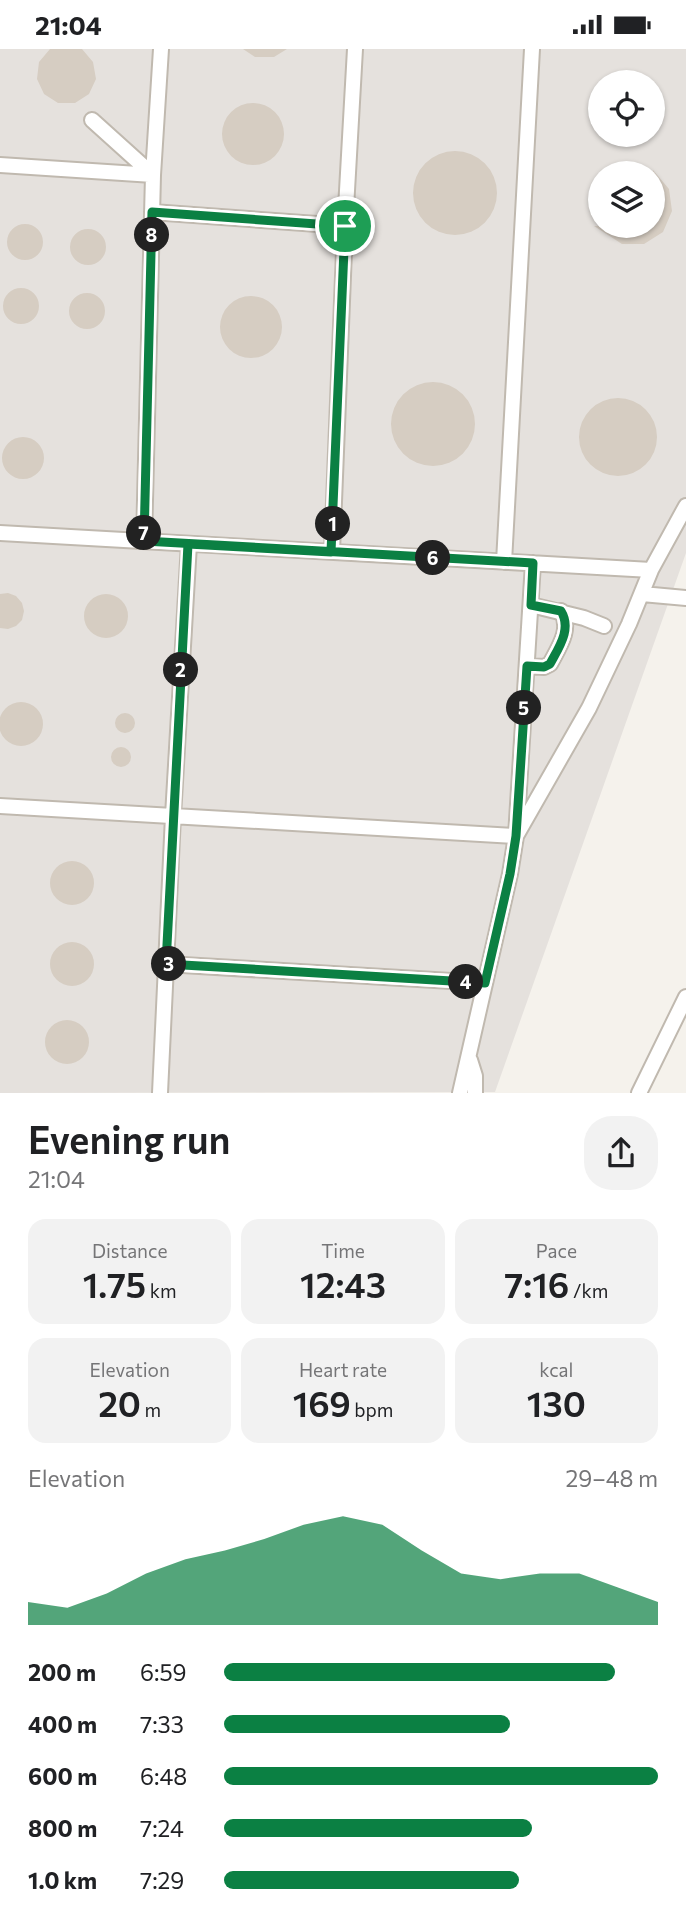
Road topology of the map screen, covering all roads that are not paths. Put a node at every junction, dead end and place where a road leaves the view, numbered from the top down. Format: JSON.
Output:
{"nodes":[{"id":1,"x":161,"y":49,"type":"edge"},
{"id":2,"x":355,"y":49,"type":"edge"},
{"id":3,"x":532,"y":49,"type":"edge"},
{"id":4,"x":92,"y":120,"type":"dead end"},
{"id":5,"x":0,"y":165,"type":"edge"},
{"id":6,"x":153,"y":175,"type":"junction"},
{"id":7,"x":152,"y":212,"type":"junction"},
{"id":8,"x":345,"y":226,"type":"junction"},
{"id":9,"x":686,"y":506,"type":"edge"},
{"id":10,"x":0,"y":533,"type":"edge"},
{"id":11,"x":144,"y":541,"type":"junction"},
{"id":12,"x":188,"y":544,"type":"junction"},
{"id":13,"x":331,"y":552,"type":"junction"},
{"id":14,"x":504,"y":562,"type":"junction"},
{"id":15,"x":533,"y":563,"type":"junction"},
{"id":16,"x":651,"y":570,"type":"junction"},
{"id":17,"x":642,"y":594,"type":"junction"},
{"id":18,"x":686,"y":598,"type":"edge"},
{"id":19,"x":531,"y":605,"type":"junction"},
{"id":20,"x":561,"y":611,"type":"junction"},
{"id":21,"x":604,"y":626,"type":"dead end"},
{"id":22,"x":527,"y":666,"type":"junction"},
{"id":23,"x":0,"y":806,"type":"edge"},
{"id":24,"x":173,"y":816,"type":"junction"},
{"id":25,"x":516,"y":836,"type":"junction"},
{"id":26,"x":166,"y":964,"type":"junction"},
{"id":27,"x":485,"y":983,"type":"junction"},
{"id":28,"x":686,"y":997,"type":"edge"},
{"id":29,"x":469,"y":1056,"type":"junction"},
{"id":30,"x":160,"y":1093,"type":"edge"},
{"id":31,"x":460,"y":1093,"type":"edge"},
{"id":32,"x":475,"y":1093,"type":"edge"},
{"id":33,"x":639,"y":1093,"type":"edge"}],
"edges":[{"from":1,"to":6,"type":"street"},
{"from":2,"to":8,"type":"street"},
{"from":3,"to":14,"type":"street"},
{"from":4,"to":6,"type":"street"},
{"from":5,"to":6,"type":"street"},
{"from":6,"to":7,"type":"street"},
{"from":7,"to":8,"type":"street"},
{"from":7,"to":11,"type":"street"},
{"from":8,"to":13,"type":"street"},
{"from":9,"to":16,"type":"street"},
{"from":10,"to":11,"type":"street"},
{"from":11,"to":12,"type":"street"},
{"from":12,"to":13,"type":"street"},
{"from":12,"to":24,"type":"street"},
{"from":13,"to":14,"type":"street"},
{"from":14,"to":15,"type":"street"},
{"from":15,"to":16,"type":"street"},
{"from":15,"to":19,"type":"street"},
{"from":16,"to":17,"type":"street"},
{"from":17,"to":18,"type":"street"},
{"from":17,"to":25,"type":"street"},
{"from":19,"to":20,"type":"street"},
{"from":19,"to":22,"type":"street"},
{"from":20,"to":21,"type":"street"},
{"from":20,"to":22,"type":"street"},
{"from":22,"to":25,"type":"street"},
{"from":23,"to":24,"type":"street"},
{"from":24,"to":25,"type":"street"},
{"from":24,"to":26,"type":"street"},
{"from":25,"to":27,"type":"street"},
{"from":26,"to":27,"type":"street"},
{"from":26,"to":30,"type":"street"},
{"from":27,"to":29,"type":"street"},
{"from":28,"to":33,"type":"street"},
{"from":29,"to":31,"type":"street"},
{"from":29,"to":32,"type":"street"}]}
